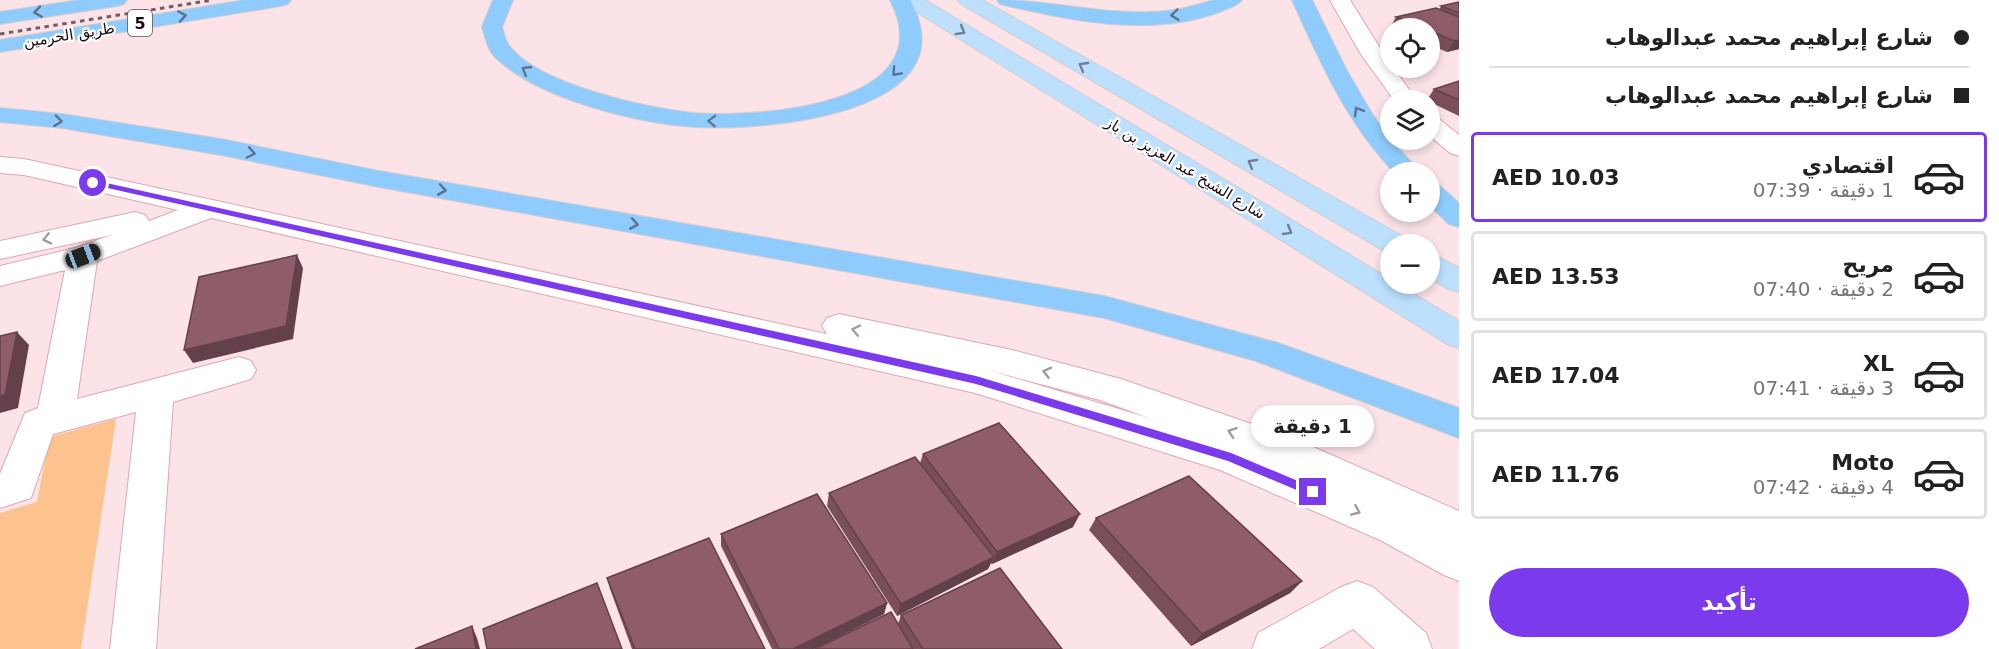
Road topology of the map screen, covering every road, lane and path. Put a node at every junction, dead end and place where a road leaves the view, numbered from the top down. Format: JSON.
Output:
{"nodes":[{"id":1,"x":117,"y":0,"type":"edge"},
{"id":2,"x":281,"y":0,"type":"edge"},
{"id":3,"x":503,"y":0,"type":"edge"},
{"id":4,"x":900,"y":0,"type":"edge"},
{"id":5,"x":911,"y":0,"type":"edge"},
{"id":6,"x":968,"y":0,"type":"edge"},
{"id":7,"x":1007,"y":0,"type":"edge"},
{"id":8,"x":1232,"y":0,"type":"edge"},
{"id":9,"x":1302,"y":0,"type":"edge"},
{"id":10,"x":1340,"y":0,"type":"edge"},
{"id":11,"x":0,"y":18,"type":"edge"},
{"id":12,"x":0,"y":46,"type":"edge"},
{"id":13,"x":1399,"y":90,"type":"edge"},
{"id":14,"x":0,"y":115,"type":"edge"},
{"id":15,"x":1440,"y":132,"type":"edge"},
{"id":16,"x":1459,"y":148,"type":"edge"},
{"id":17,"x":0,"y":149,"type":"edge"},
{"id":18,"x":1399,"y":162,"type":"edge"},
{"id":19,"x":0,"y":165,"type":"edge"},
{"id":20,"x":1440,"y":201,"type":"edge"},
{"id":21,"x":208,"y":209,"type":"junction"},
{"id":22,"x":1459,"y":218,"type":"edge"},
{"id":23,"x":1380,"y":236,"type":"edge"},
{"id":24,"x":0,"y":250,"type":"edge"},
{"id":25,"x":83,"y":256,"type":"junction"},
{"id":26,"x":1440,"y":271,"type":"edge"},
{"id":27,"x":0,"y":276,"type":"edge"},
{"id":28,"x":1459,"y":282,"type":"edge"},
{"id":29,"x":1459,"y":336,"type":"edge"},
{"id":30,"x":239,"y":370,"type":"dead end"},
{"id":31,"x":156,"y":393,"type":"junction"},
{"id":32,"x":54,"y":419,"type":"junction"},
{"id":33,"x":1459,"y":423,"type":"edge"},
{"id":34,"x":0,"y":491,"type":"edge"},
{"id":35,"x":1459,"y":531,"type":"edge"},
{"id":36,"x":1459,"y":561,"type":"edge"},
{"id":37,"x":133,"y":649,"type":"edge"},
{"id":38,"x":1275,"y":649,"type":"edge"},
{"id":39,"x":1409,"y":649,"type":"edge"}],
"edges":[{"from":1,"to":11,"type":"highway","name":"طريق الحرمين","number":"5","one_way":true},
{"from":12,"to":2,"type":"highway","name":"طريق الحرمين","number":"5","one_way":true},
{"from":4,"to":3,"type":"highway","one_way":true},
{"from":5,"to":29,"type":"main road","name":"شارع الشيخ عبد العزيز بن باز","one_way":true},
{"from":23,"to":6,"type":"main road","one_way":true},
{"from":8,"to":7,"type":"highway","one_way":true},
{"from":18,"to":9,"type":"highway","one_way":true},
{"from":10,"to":13,"type":"street"},
{"from":14,"to":33,"type":"highway","one_way":true},
{"from":15,"to":16,"type":"street"},
{"from":35,"to":17,"type":"street","one_way":true},
{"from":19,"to":21,"type":"street"},
{"from":20,"to":22,"type":"highway"},
{"from":21,"to":24,"type":"street","one_way":true},
{"from":21,"to":25,"type":"street"},
{"from":21,"to":36,"type":"street","one_way":true},
{"from":25,"to":27,"type":"street"},
{"from":25,"to":32,"type":"street"},
{"from":26,"to":28,"type":"main road"},
{"from":30,"to":31,"type":"street"},
{"from":31,"to":32,"type":"street"},
{"from":31,"to":37,"type":"street"},
{"from":32,"to":34,"type":"street"},
{"from":38,"to":39,"type":"street"}]}
